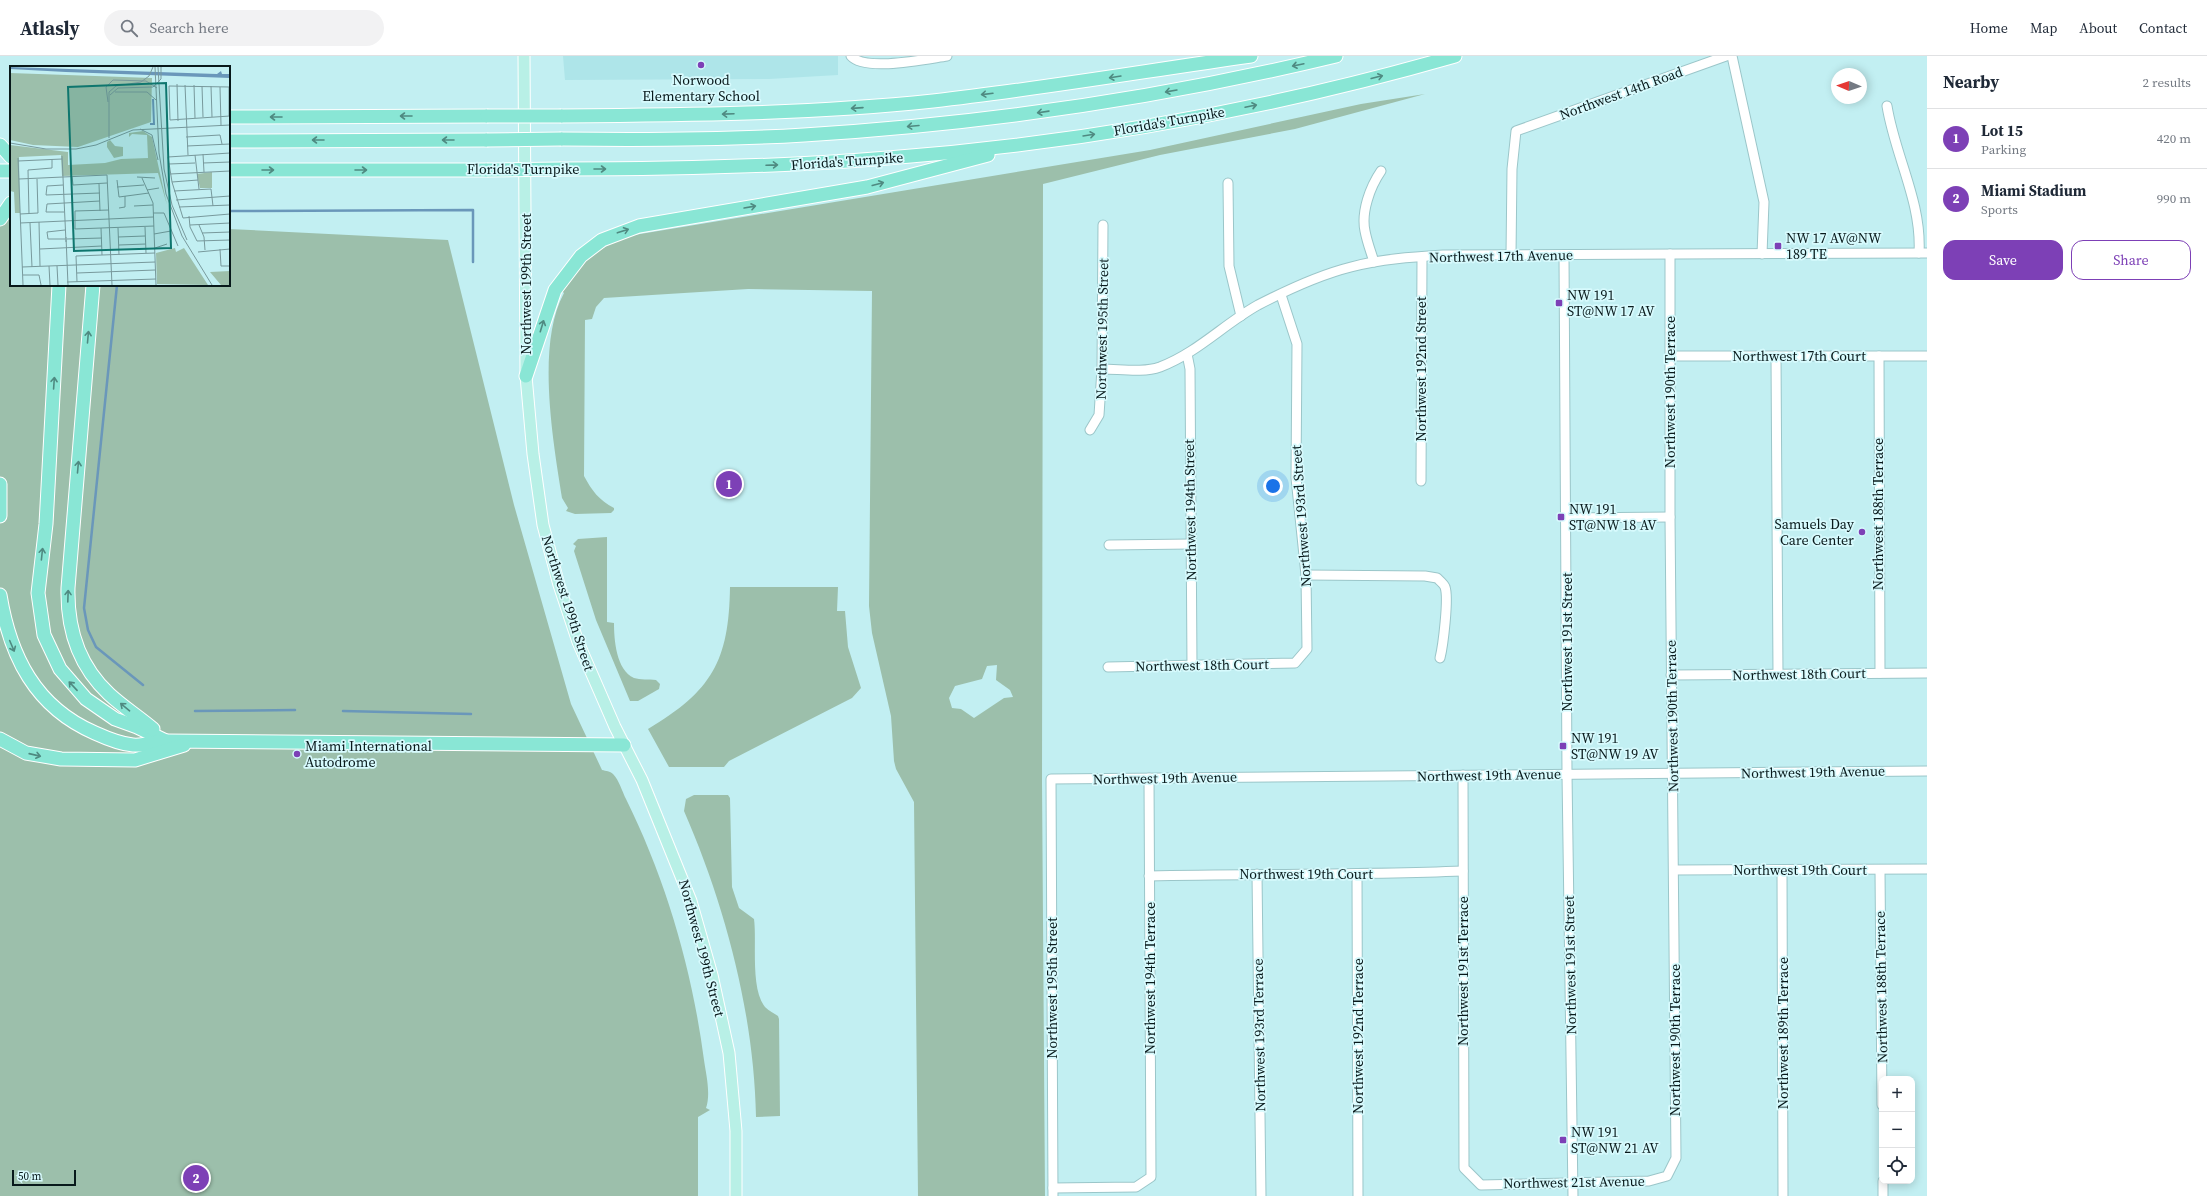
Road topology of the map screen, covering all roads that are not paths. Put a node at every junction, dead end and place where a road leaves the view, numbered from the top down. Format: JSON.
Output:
{"nodes":[{"id":1,"x":524,"y":56,"type":"edge"},
{"id":2,"x":947,"y":56,"type":"edge"},
{"id":3,"x":1251,"y":56,"type":"edge"},
{"id":4,"x":1336,"y":56,"type":"edge"},
{"id":5,"x":1455,"y":56,"type":"edge"},
{"id":6,"x":1726,"y":56,"type":"edge"},
{"id":7,"x":1732,"y":56,"type":"edge"},
{"id":8,"x":852,"y":58,"type":"edge"},
{"id":9,"x":1887,"y":106,"type":"dead end"},
{"id":10,"x":230,"y":117,"type":"edge"},
{"id":11,"x":230,"y":141,"type":"edge"},
{"id":12,"x":1036,"y":142,"type":"junction"},
{"id":13,"x":0,"y":145,"type":"edge"},
{"id":14,"x":10,"y":156,"type":"edge"},
{"id":15,"x":230,"y":170,"type":"edge"},
{"id":16,"x":1381,"y":171,"type":"dead end"},
{"id":17,"x":1228,"y":183,"type":"dead end"},
{"id":18,"x":10,"y":204,"type":"edge"},
{"id":19,"x":0,"y":218,"type":"edge"},
{"id":20,"x":1103,"y":225,"type":"dead end"},
{"id":21,"x":1923,"y":253,"type":"edge"},
{"id":22,"x":1670,"y":254,"type":"junction"},
{"id":23,"x":1762,"y":254,"type":"junction"},
{"id":24,"x":1511,"y":255,"type":"junction"},
{"id":25,"x":1564,"y":255,"type":"junction"},
{"id":26,"x":1422,"y":257,"type":"junction"},
{"id":27,"x":1374,"y":262,"type":"junction"},
{"id":28,"x":59,"y":286,"type":"edge"},
{"id":29,"x":94,"y":286,"type":"edge"},
{"id":30,"x":1281,"y":295,"type":"junction"},
{"id":31,"x":1241,"y":316,"type":"junction"},
{"id":32,"x":1187,"y":354,"type":"junction"},
{"id":33,"x":1670,"y":356,"type":"junction"},
{"id":34,"x":1776,"y":356,"type":"junction"},
{"id":35,"x":1878,"y":356,"type":"junction"},
{"id":36,"x":1927,"y":356,"type":"edge"},
{"id":37,"x":1102,"y":369,"type":"junction"},
{"id":38,"x":526,"y":376,"type":"junction"},
{"id":39,"x":1090,"y":430,"type":"dead end"},
{"id":40,"x":1421,"y":481,"type":"dead end"},
{"id":41,"x":0,"y":484,"type":"edge"},
{"id":42,"x":0,"y":516,"type":"edge"},
{"id":43,"x":1670,"y":517,"type":"junction"},
{"id":44,"x":1566,"y":518,"type":"junction"},
{"id":45,"x":1191,"y":544,"type":"junction"},
{"id":46,"x":1110,"y":545,"type":"dead end"},
{"id":47,"x":1306,"y":575,"type":"junction"},
{"id":48,"x":0,"y":595,"type":"edge"},
{"id":49,"x":1440,"y":658,"type":"dead end"},
{"id":50,"x":1295,"y":663,"type":"joint"},
{"id":51,"x":1192,"y":666,"type":"junction"},
{"id":52,"x":1108,"y":667,"type":"dead end"},
{"id":53,"x":1880,"y":673,"type":"junction"},
{"id":54,"x":1927,"y":673,"type":"edge"},
{"id":55,"x":1778,"y":674,"type":"junction"},
{"id":56,"x":1671,"y":675,"type":"junction"},
{"id":57,"x":0,"y":739,"type":"edge"},
{"id":58,"x":166,"y":741,"type":"junction"},
{"id":59,"x":195,"y":742,"type":"junction"},
{"id":60,"x":624,"y":745,"type":"junction"},
{"id":61,"x":1927,"y":771,"type":"edge"},
{"id":62,"x":1672,"y":773,"type":"junction"},
{"id":63,"x":1567,"y":774,"type":"junction"},
{"id":64,"x":1463,"y":775,"type":"junction"},
{"id":65,"x":1149,"y":778,"type":"junction"},
{"id":66,"x":1051,"y":779,"type":"joint"},
{"id":67,"x":1927,"y":869,"type":"edge"},
{"id":68,"x":1674,"y":870,"type":"junction"},
{"id":69,"x":1782,"y":870,"type":"junction"},
{"id":70,"x":1880,"y":870,"type":"junction"},
{"id":71,"x":1463,"y":871,"type":"junction"},
{"id":72,"x":1257,"y":874,"type":"junction"},
{"id":73,"x":1357,"y":875,"type":"junction"},
{"id":74,"x":1149,"y":876,"type":"junction"},
{"id":75,"x":1882,"y":1076,"type":"edge"},
{"id":76,"x":1464,"y":1168,"type":"joint"},
{"id":77,"x":1667,"y":1176,"type":"joint"},
{"id":78,"x":1573,"y":1182,"type":"junction"},
{"id":79,"x":1883,"y":1184,"type":"edge"},
{"id":80,"x":1053,"y":1192,"type":"edge"},
{"id":81,"x":736,"y":1196,"type":"edge"},
{"id":82,"x":1261,"y":1196,"type":"edge"},
{"id":83,"x":1358,"y":1196,"type":"edge"},
{"id":84,"x":1573,"y":1196,"type":"edge"},
{"id":85,"x":1783,"y":1196,"type":"edge"},
{"id":86,"x":1883,"y":1196,"type":"edge"}],
"edges":[{"from":1,"to":38,"type":"main road","name":"Northwest 199th Street"},
{"from":2,"to":8,"type":"street"},
{"from":3,"to":10,"type":"highway","one_way":true,"bridge":true},
{"from":4,"to":11,"type":"highway","name":"Florida's Turnpike","one_way":true,"bridge":true},
{"from":12,"to":5,"type":"highway","name":"Florida's Turnpike","one_way":true},
{"from":6,"to":24,"type":"street","name":"Northwest 14th Road"},
{"from":7,"to":23,"type":"street"},
{"from":9,"to":21,"type":"street"},
{"from":15,"to":12,"type":"highway","name":"Florida's Turnpike","one_way":true,"bridge":true},
{"from":38,"to":12,"type":"highway","one_way":true},
{"from":13,"to":14,"type":"highway"},
{"from":16,"to":27,"type":"street"},
{"from":17,"to":31,"type":"street"},
{"from":18,"to":19,"type":"highway"},
{"from":20,"to":37,"type":"street","name":"Northwest 195th Street"},
{"from":21,"to":23,"type":"street","name":"Northwest 17th Avenue"},
{"from":22,"to":23,"type":"street","name":"Northwest 17th Avenue"},
{"from":22,"to":25,"type":"street","name":"Northwest 17th Avenue"},
{"from":22,"to":33,"type":"street","name":"Northwest 190th Terrace"},
{"from":24,"to":25,"type":"street","name":"Northwest 17th Avenue"},
{"from":24,"to":26,"type":"street","name":"Northwest 17th Avenue"},
{"from":25,"to":44,"type":"street","name":"Northwest 191st Street"},
{"from":26,"to":27,"type":"street","name":"Northwest 17th Avenue"},
{"from":26,"to":40,"type":"street","name":"Northwest 192nd Street"},
{"from":27,"to":30,"type":"street","name":"Northwest 17th Avenue"},
{"from":58,"to":28,"type":"highway","one_way":true},
{"from":58,"to":29,"type":"highway","one_way":true},
{"from":30,"to":31,"type":"street","name":"Northwest 17th Avenue"},
{"from":30,"to":47,"type":"street","name":"Northwest 193rd Street"},
{"from":31,"to":32,"type":"street","name":"Northwest 17th Avenue"},
{"from":32,"to":37,"type":"street","name":"Northwest 17th Avenue"},
{"from":32,"to":45,"type":"street","name":"Northwest 194th Street"},
{"from":33,"to":34,"type":"street","name":"Northwest 17th Court"},
{"from":33,"to":43,"type":"street","name":"Northwest 190th Terrace"},
{"from":34,"to":35,"type":"street","name":"Northwest 17th Court"},
{"from":34,"to":55,"type":"street"},
{"from":35,"to":36,"type":"street","name":"Northwest 17th Court"},
{"from":35,"to":53,"type":"street","name":"Northwest 188th Terrace"},
{"from":37,"to":39,"type":"street","name":"Northwest 195th Street"},
{"from":38,"to":60,"type":"main road","name":"Northwest 199th Street"},
{"from":41,"to":42,"type":"highway"},
{"from":43,"to":44,"type":"street"},
{"from":43,"to":56,"type":"street","name":"Northwest 190th Terrace"},
{"from":44,"to":63,"type":"street","name":"Northwest 191st Street"},
{"from":45,"to":46,"type":"street"},
{"from":45,"to":51,"type":"street","name":"Northwest 194th Street"},
{"from":47,"to":49,"type":"street"},
{"from":47,"to":50,"type":"street","name":"Northwest 193rd Street"},
{"from":48,"to":58,"type":"highway","one_way":true},
{"from":50,"to":51,"type":"street","name":"Northwest 18th Court"},
{"from":51,"to":52,"type":"street","name":"Northwest 18th Court"},
{"from":53,"to":54,"type":"street","name":"Northwest 18th Court"},
{"from":53,"to":55,"type":"street","name":"Northwest 18th Court"},
{"from":55,"to":56,"type":"street","name":"Northwest 18th Court"},
{"from":56,"to":62,"type":"street","name":"Northwest 190th Terrace"},
{"from":57,"to":59,"type":"highway","one_way":true},
{"from":58,"to":59,"type":"highway"},
{"from":59,"to":60,"type":"highway"},
{"from":60,"to":81,"type":"main road","name":"Northwest 199th Street"},
{"from":61,"to":62,"type":"street","name":"Northwest 19th Avenue"},
{"from":62,"to":63,"type":"street","name":"Northwest 19th Avenue"},
{"from":62,"to":68,"type":"street","name":"Northwest 190th Terrace"},
{"from":63,"to":64,"type":"street","name":"Northwest 19th Avenue"},
{"from":63,"to":78,"type":"street","name":"Northwest 191st Street"},
{"from":64,"to":65,"type":"street","name":"Northwest 19th Avenue"},
{"from":64,"to":71,"type":"street","name":"Northwest 191st Terrace"},
{"from":65,"to":66,"type":"street","name":"Northwest 19th Avenue"},
{"from":65,"to":74,"type":"street","name":"Northwest 194th Terrace"},
{"from":66,"to":80,"type":"street","name":"Northwest 195th Street"},
{"from":67,"to":70,"type":"street","name":"Northwest 19th Court"},
{"from":68,"to":69,"type":"street","name":"Northwest 19th Court"},
{"from":68,"to":77,"type":"street","name":"Northwest 190th Terrace"},
{"from":69,"to":70,"type":"street","name":"Northwest 19th Court"},
{"from":69,"to":85,"type":"street","name":"Northwest 189th Terrace"},
{"from":70,"to":75,"type":"street","name":"Northwest 188th Terrace"},
{"from":71,"to":73,"type":"street","name":"Northwest 19th Court"},
{"from":71,"to":76,"type":"street","name":"Northwest 191st Terrace"},
{"from":72,"to":73,"type":"street","name":"Northwest 19th Court"},
{"from":72,"to":74,"type":"street","name":"Northwest 19th Court"},
{"from":72,"to":82,"type":"street","name":"Northwest 193rd Terrace"},
{"from":73,"to":83,"type":"street","name":"Northwest 192nd Terrace"},
{"from":74,"to":80,"type":"street","name":"Northwest 194th Terrace"},
{"from":76,"to":78,"type":"street","name":"Northwest 21st Avenue"},
{"from":77,"to":78,"type":"street","name":"Northwest 21st Avenue"},
{"from":78,"to":84,"type":"street","name":"Northwest 191st Street"},
{"from":79,"to":86,"type":"street"}]}
